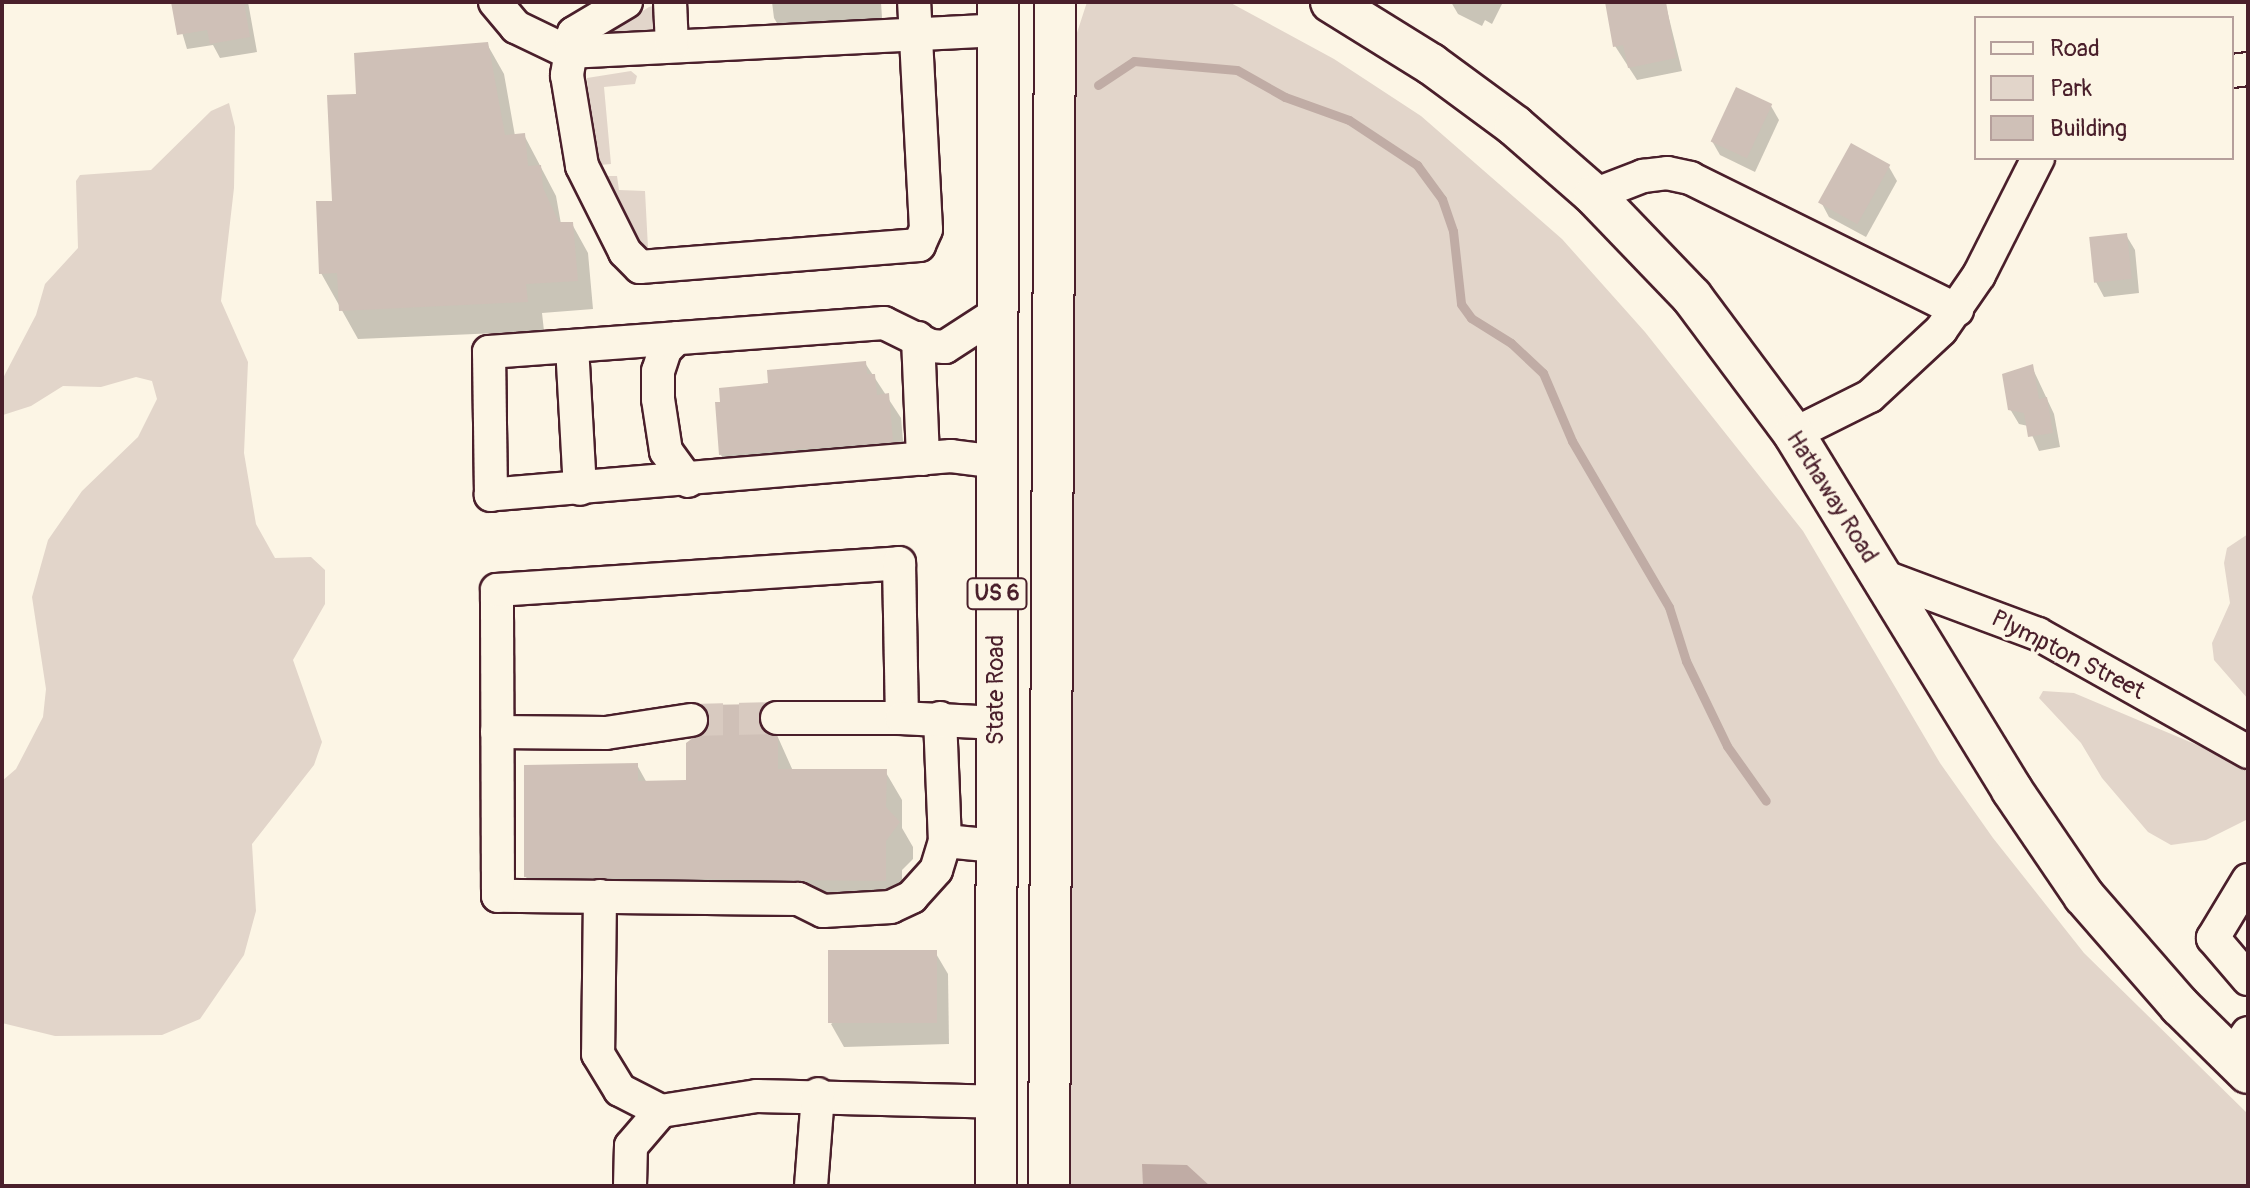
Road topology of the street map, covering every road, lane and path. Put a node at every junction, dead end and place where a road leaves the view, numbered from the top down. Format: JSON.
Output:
{"nodes":[{"id":1,"x":495,"y":2,"type":"edge"},
{"id":2,"x":626,"y":2,"type":"edge"},
{"id":3,"x":670,"y":2,"type":"edge"},
{"id":4,"x":1055,"y":2,"type":"edge"},
{"id":5,"x":1331,"y":2,"type":"edge"},
{"id":6,"x":998,"y":16,"type":"edge"},
{"id":7,"x":915,"y":18,"type":"edge"},
{"id":8,"x":672,"y":46,"type":"junction"},
{"id":9,"x":568,"y":52,"type":"junction"},
{"id":10,"x":2037,"y":160,"type":"edge"},
{"id":11,"x":1594,"y":195,"type":"junction"},
{"id":12,"x":1957,"y":310,"type":"junction"},
{"id":13,"x":999,"y":312,"type":"junction"},
{"id":14,"x":677,"y":338,"type":"junction"},
{"id":15,"x":918,"y":338,"type":"junction"},
{"id":16,"x":572,"y":346,"type":"junction"},
{"id":17,"x":1794,"y":434,"type":"junction"},
{"id":18,"x":923,"y":459,"type":"junction"},
{"id":19,"x":997,"y":462,"type":"junction"},
{"id":20,"x":688,"y":481,"type":"junction"},
{"id":21,"x":580,"y":489,"type":"junction"},
{"id":22,"x":1880,"y":575,"type":"junction"},
{"id":23,"x":777,"y":718,"type":"tunnel mouth"},
{"id":24,"x":902,"y":718,"type":"junction"},
{"id":25,"x":940,"y":718,"type":"junction"},
{"id":26,"x":691,"y":720,"type":"tunnel mouth"},
{"id":27,"x":996,"y":723,"type":"junction"},
{"id":28,"x":497,"y":732,"type":"junction"},
{"id":29,"x":2248,"y":752,"type":"edge"},
{"id":30,"x":945,"y":841,"type":"junction"},
{"id":31,"x":996,"y":846,"type":"junction"},
{"id":32,"x":2248,"y":880,"type":"edge"},
{"id":33,"x":600,"y":896,"type":"junction"},
{"id":34,"x":2248,"y":979,"type":"edge"},
{"id":35,"x":2242,"y":1055,"type":"edge"},
{"id":36,"x":818,"y":1094,"type":"junction"},
{"id":37,"x":997,"y":1102,"type":"junction"},
{"id":38,"x":1050,"y":1104,"type":"junction"},
{"id":39,"x":661,"y":1111,"type":"junction"},
{"id":40,"x":630,"y":1186,"type":"edge"},
{"id":41,"x":811,"y":1186,"type":"edge"},
{"id":42,"x":996,"y":1186,"type":"edge"},
{"id":43,"x":1049,"y":1186,"type":"edge"}],
"edges":[{"from":1,"to":9,"type":"street"},
{"from":2,"to":9,"type":"street"},
{"from":3,"to":8,"type":"street"},
{"from":4,"to":38,"type":"main road","number":"US 6"},
{"from":5,"to":11,"type":"main road","name":"Hathaway Road"},
{"from":6,"to":7,"type":"street"},
{"from":6,"to":13,"type":"main road","name":"State Road","number":"US 6"},
{"from":7,"to":8,"type":"street"},
{"from":7,"to":9,"type":"street"},
{"from":8,"to":9,"type":"street"},
{"from":10,"to":12,"type":"street"},
{"from":11,"to":12,"type":"street"},
{"from":11,"to":17,"type":"main road","name":"Hathaway Road"},
{"from":12,"to":17,"type":"street"},
{"from":13,"to":15,"type":"street"},
{"from":13,"to":19,"type":"main road","name":"State Road","number":"US 6"},
{"from":14,"to":15,"type":"street"},
{"from":14,"to":16,"type":"street"},
{"from":14,"to":20,"type":"street"},
{"from":15,"to":18,"type":"street"},
{"from":16,"to":21,"type":"street"},
{"from":16,"to":21,"type":"street"},
{"from":17,"to":22,"type":"main road","name":"Hathaway Road"},
{"from":18,"to":19,"type":"street"},
{"from":18,"to":20,"type":"street"},
{"from":19,"to":27,"type":"main road","name":"State Road","number":"US 6"},
{"from":20,"to":21,"type":"street"},
{"from":22,"to":29,"type":"street","name":"Plympton Street"},
{"from":22,"to":35,"type":"main road","name":"Hathaway Road"},
{"from":23,"to":24,"type":"street"},
{"from":24,"to":25,"type":"street"},
{"from":24,"to":28,"type":"street"},
{"from":25,"to":27,"type":"street"},
{"from":25,"to":30,"type":"street"},
{"from":26,"to":28,"type":"street"},
{"from":27,"to":31,"type":"main road","name":"State Road","number":"US 6"},
{"from":28,"to":33,"type":"street"},
{"from":30,"to":31,"type":"street"},
{"from":30,"to":33,"type":"street"},
{"from":31,"to":37,"type":"main road","name":"State Road","number":"US 6"},
{"from":32,"to":34,"type":"street"},
{"from":33,"to":39,"type":"street"},
{"from":36,"to":37,"type":"street"},
{"from":36,"to":39,"type":"street"},
{"from":36,"to":41,"type":"street"},
{"from":37,"to":38,"type":"main road"},
{"from":37,"to":42,"type":"main road","name":"State Road","number":"US 6"},
{"from":38,"to":43,"type":"main road","number":"US 6"},
{"from":39,"to":40,"type":"street"}]}
